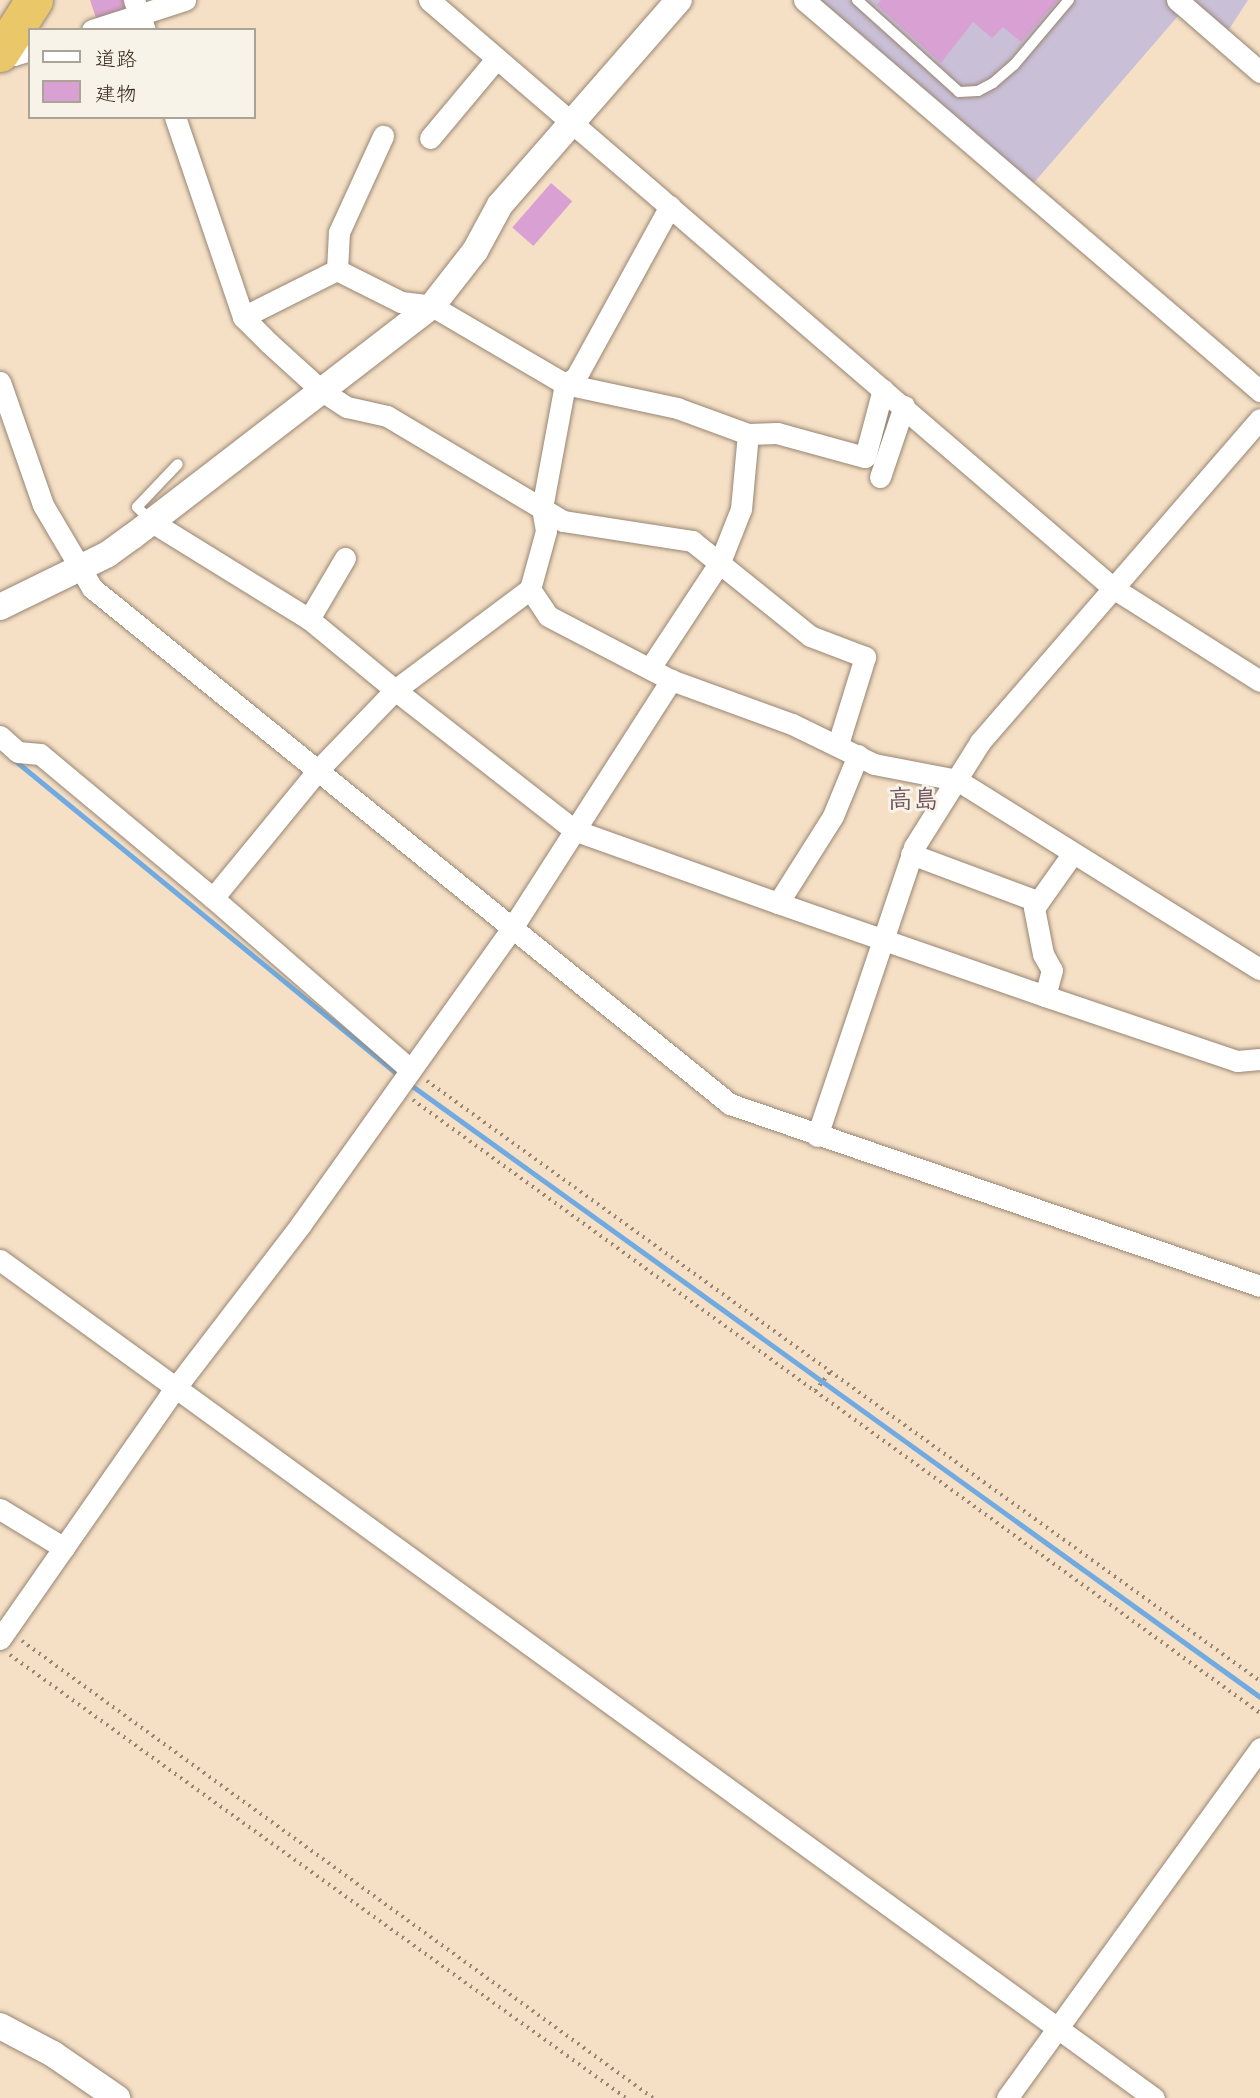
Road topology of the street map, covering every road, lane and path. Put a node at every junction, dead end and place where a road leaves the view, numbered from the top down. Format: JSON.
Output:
{"nodes":[{"id":1,"x":34,"y":0,"type":"edge"},
{"id":2,"x":185,"y":0,"type":"edge"},
{"id":3,"x":429,"y":0,"type":"edge"},
{"id":4,"x":679,"y":0,"type":"edge"},
{"id":5,"x":804,"y":0,"type":"edge"},
{"id":6,"x":857,"y":0,"type":"edge"},
{"id":7,"x":1069,"y":0,"type":"edge"},
{"id":8,"x":1177,"y":0,"type":"edge"},
{"id":9,"x":140,"y":15,"type":"edge"},
{"id":10,"x":98,"y":28,"type":"edge"},
{"id":11,"x":28,"y":51,"type":"edge"},
{"id":12,"x":0,"y":53,"type":"edge"},
{"id":13,"x":497,"y":58,"type":"junction"},
{"id":14,"x":1260,"y":72,"type":"edge"},
{"id":15,"x":176,"y":119,"type":"edge"},
{"id":16,"x":572,"y":122,"type":"junction"},
{"id":17,"x":383,"y":136,"type":"dead end"},
{"id":18,"x":430,"y":138,"type":"dead end"},
{"id":19,"x":670,"y":206,"type":"junction"},
{"id":20,"x":337,"y":270,"type":"junction"},
{"id":21,"x":432,"y":306,"type":"junction"},
{"id":22,"x":243,"y":317,"type":"junction"},
{"id":23,"x":0,"y":383,"type":"edge"},
{"id":24,"x":565,"y":384,"type":"junction"},
{"id":25,"x":883,"y":389,"type":"junction"},
{"id":26,"x":321,"y":391,"type":"junction"},
{"id":27,"x":1260,"y":391,"type":"edge"},
{"id":28,"x":904,"y":406,"type":"junction"},
{"id":29,"x":1260,"y":419,"type":"edge"},
{"id":30,"x":748,"y":434,"type":"junction"},
{"id":31,"x":178,"y":464,"type":"dead end"},
{"id":32,"x":880,"y":477,"type":"dead end"},
{"id":33,"x":542,"y":508,"type":"junction"},
{"id":34,"x":152,"y":522,"type":"junction"},
{"id":35,"x":345,"y":558,"type":"dead end"},
{"id":36,"x":720,"y":562,"type":"junction"},
{"id":37,"x":78,"y":568,"type":"junction"},
{"id":38,"x":1113,"y":588,"type":"junction"},
{"id":39,"x":530,"y":589,"type":"junction"},
{"id":40,"x":0,"y":607,"type":"edge"},
{"id":41,"x":309,"y":619,"type":"junction"},
{"id":42,"x":650,"y":668,"type":"junction"},
{"id":43,"x":671,"y":680,"type":"junction"},
{"id":44,"x":1260,"y":681,"type":"edge"},
{"id":45,"x":395,"y":690,"type":"junction"},
{"id":46,"x":0,"y":736,"type":"edge"},
{"id":47,"x":838,"y":744,"type":"junction"},
{"id":48,"x":858,"y":755,"type":"junction"},
{"id":49,"x":319,"y":769,"type":"junction"},
{"id":50,"x":957,"y":780,"type":"junction"},
{"id":51,"x":574,"y":830,"type":"junction"},
{"id":52,"x":1073,"y":853,"type":"junction"},
{"id":53,"x":911,"y":854,"type":"junction"},
{"id":54,"x":213,"y":898,"type":"junction"},
{"id":55,"x":1037,"y":901,"type":"junction"},
{"id":56,"x":778,"y":903,"type":"junction"},
{"id":57,"x":512,"y":928,"type":"junction"},
{"id":58,"x":883,"y":937,"type":"junction"},
{"id":59,"x":1260,"y":969,"type":"edge"},
{"id":60,"x":1045,"y":996,"type":"junction"},
{"id":61,"x":1260,"y":1059,"type":"edge"},
{"id":62,"x":411,"y":1070,"type":"junction"},
{"id":63,"x":397,"y":1089,"type":"junction"},
{"id":64,"x":817,"y":1136,"type":"junction"},
{"id":65,"x":0,"y":1260,"type":"edge"},
{"id":66,"x":1260,"y":1286,"type":"edge"},
{"id":67,"x":829,"y":1373,"type":"junction"},
{"id":68,"x":176,"y":1387,"type":"junction"},
{"id":69,"x":815,"y":1391,"type":"junction"},
{"id":70,"x":0,"y":1509,"type":"edge"},
{"id":71,"x":64,"y":1548,"type":"junction"},
{"id":72,"x":2,"y":1639,"type":"edge"},
{"id":73,"x":1260,"y":1681,"type":"edge"},
{"id":74,"x":1260,"y":1713,"type":"edge"},
{"id":75,"x":1260,"y":1748,"type":"edge"},
{"id":76,"x":0,"y":2026,"type":"edge"},
{"id":77,"x":1057,"y":2030,"type":"junction"},
{"id":78,"x":117,"y":2098,"type":"edge"},
{"id":79,"x":626,"y":2098,"type":"edge"},
{"id":80,"x":653,"y":2098,"type":"edge"},
{"id":81,"x":1007,"y":2098,"type":"edge"},
{"id":82,"x":1154,"y":2098,"type":"edge"}],
"edges":[{"from":1,"to":12,"type":"highway"},
{"from":2,"to":9,"type":"street"},
{"from":3,"to":13,"type":"street"},
{"from":4,"to":16,"type":"street"},
{"from":5,"to":27,"type":"street"},
{"from":6,"to":7,"type":"lane"},
{"from":8,"to":14,"type":"street"},
{"from":9,"to":10,"type":"street"},
{"from":11,"to":12,"type":"street"},
{"from":13,"to":16,"type":"street"},
{"from":13,"to":18,"type":"street"},
{"from":15,"to":22,"type":"street"},
{"from":16,"to":19,"type":"street"},
{"from":16,"to":21,"type":"street"},
{"from":17,"to":20,"type":"street"},
{"from":19,"to":24,"type":"street"},
{"from":19,"to":25,"type":"street"},
{"from":20,"to":21,"type":"street"},
{"from":20,"to":22,"type":"street"},
{"from":21,"to":24,"type":"street"},
{"from":21,"to":26,"type":"street"},
{"from":22,"to":26,"type":"street"},
{"from":23,"to":37,"type":"street"},
{"from":24,"to":30,"type":"street"},
{"from":24,"to":33,"type":"street"},
{"from":25,"to":28,"type":"street"},
{"from":25,"to":30,"type":"street"},
{"from":26,"to":33,"type":"street"},
{"from":26,"to":34,"type":"street"},
{"from":28,"to":32,"type":"street"},
{"from":28,"to":38,"type":"street"},
{"from":29,"to":38,"type":"street"},
{"from":30,"to":36,"type":"street"},
{"from":31,"to":34,"type":"lane"},
{"from":33,"to":36,"type":"street"},
{"from":33,"to":39,"type":"street"},
{"from":34,"to":37,"type":"street"},
{"from":34,"to":41,"type":"street"},
{"from":35,"to":41,"type":"street"},
{"from":36,"to":42,"type":"street"},
{"from":36,"to":47,"type":"street"},
{"from":37,"to":40,"type":"street"},
{"from":37,"to":49,"type":"street"},
{"from":38,"to":44,"type":"street"},
{"from":38,"to":50,"type":"street"},
{"from":39,"to":42,"type":"street"},
{"from":39,"to":45,"type":"street"},
{"from":41,"to":45,"type":"street"},
{"from":42,"to":43,"type":"street"},
{"from":43,"to":47,"type":"street"},
{"from":43,"to":51,"type":"street"},
{"from":45,"to":49,"type":"street"},
{"from":45,"to":51,"type":"street"},
{"from":46,"to":54,"type":"street"},
{"from":47,"to":48,"type":"street"},
{"from":48,"to":50,"type":"street"},
{"from":48,"to":56,"type":"street"},
{"from":49,"to":54,"type":"street"},
{"from":49,"to":57,"type":"street"},
{"from":50,"to":52,"type":"street"},
{"from":50,"to":53,"type":"street"},
{"from":51,"to":56,"type":"street"},
{"from":51,"to":57,"type":"street"},
{"from":52,"to":55,"type":"street"},
{"from":52,"to":59,"type":"street"},
{"from":53,"to":55,"type":"street"},
{"from":53,"to":58,"type":"street"},
{"from":54,"to":62,"type":"street"},
{"from":55,"to":60,"type":"street"},
{"from":56,"to":58,"type":"street"},
{"from":57,"to":62,"type":"street"},
{"from":57,"to":64,"type":"street"},
{"from":58,"to":60,"type":"street"},
{"from":58,"to":64,"type":"street"},
{"from":60,"to":61,"type":"street"},
{"from":62,"to":63,"type":"street"},
{"from":62,"to":67,"type":"path"},
{"from":63,"to":68,"type":"street"},
{"from":63,"to":69,"type":"path"},
{"from":64,"to":66,"type":"street"},
{"from":65,"to":68,"type":"street"},
{"from":67,"to":69,"type":"path"},
{"from":67,"to":73,"type":"path"},
{"from":68,"to":71,"type":"street"},
{"from":68,"to":77,"type":"street"},
{"from":69,"to":74,"type":"path"},
{"from":70,"to":71,"type":"street"},
{"from":71,"to":72,"type":"street"},
{"from":72,"to":79,"type":"path"},
{"from":72,"to":80,"type":"path"},
{"from":75,"to":77,"type":"street"},
{"from":76,"to":78,"type":"street"},
{"from":77,"to":81,"type":"street"},
{"from":77,"to":82,"type":"street"}]}
